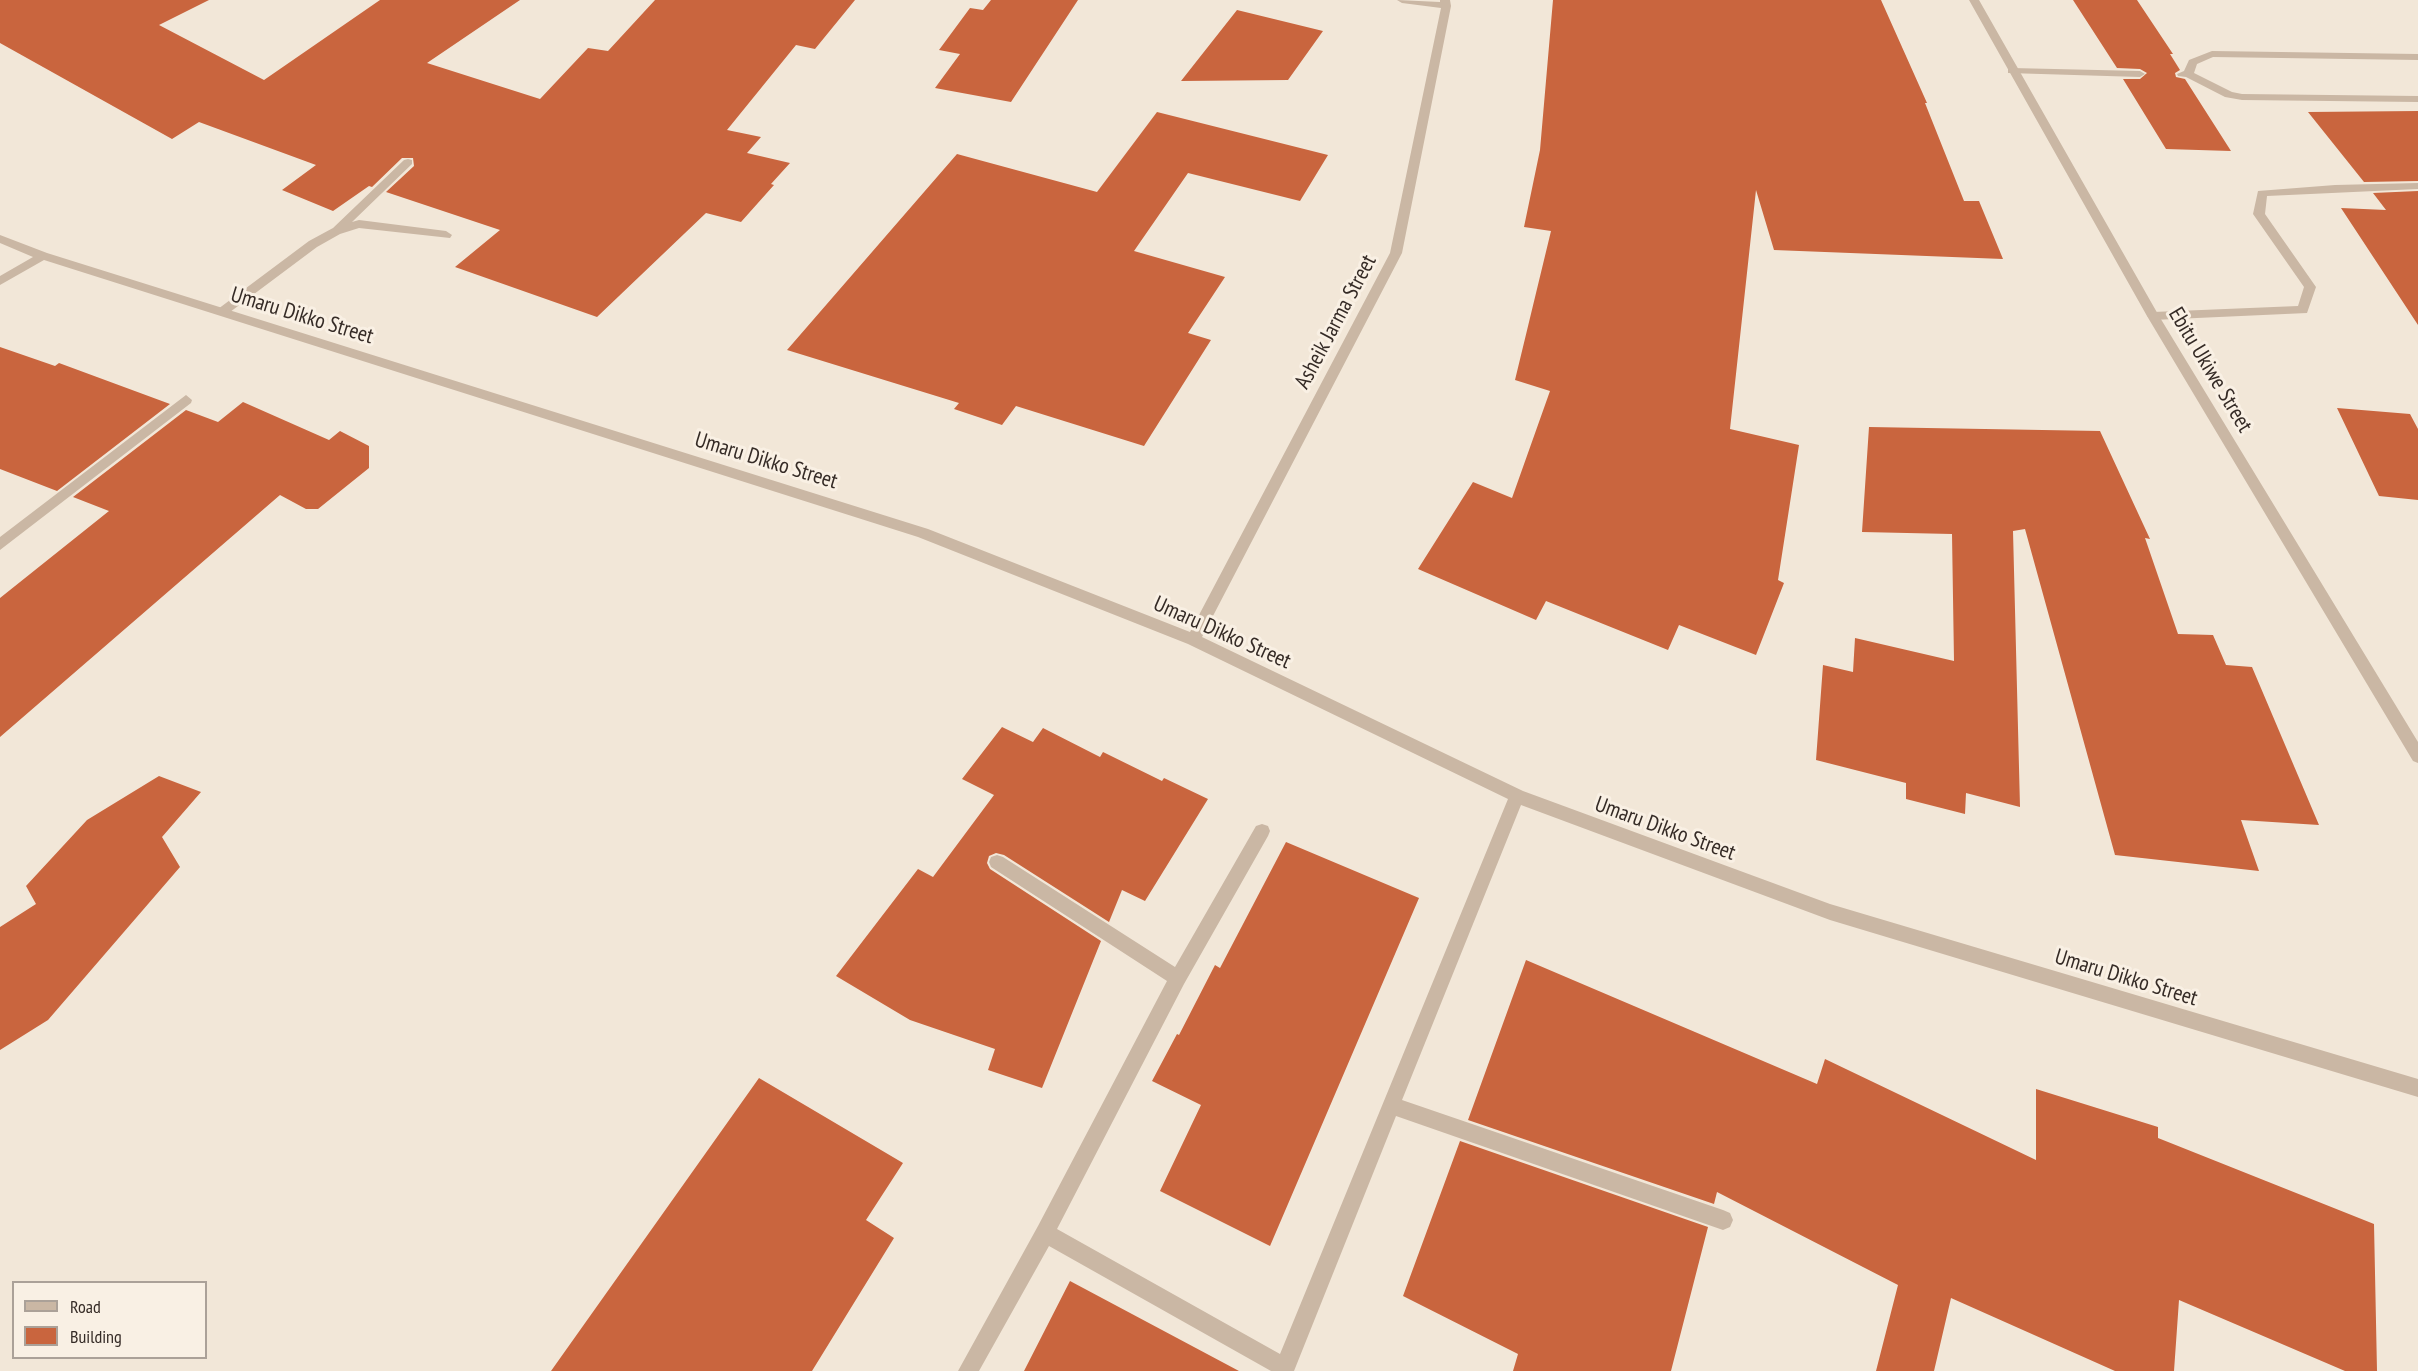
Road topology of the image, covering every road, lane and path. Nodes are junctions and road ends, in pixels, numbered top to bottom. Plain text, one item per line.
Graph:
1 (1402, 0) edge
2 (1974, 0) edge
3 (1445, 3) edge
4 (2418, 57) edge
5 (2012, 71) junction
6 (2140, 74) dead end
7 (2418, 99) edge
8 (408, 162) dead end
9 (2418, 186) edge
10 (336, 231) junction
11 (446, 236) dead end
12 (0, 240) edge
13 (43, 256) junction
14 (0, 281) edge
15 (222, 312) junction
16 (2153, 316) junction
17 (186, 400) dead end
18 (1, 543) edge
19 (1194, 640) junction
20 (2418, 756) edge
21 (1517, 796) junction
22 (1262, 831) dead end
23 (997, 862) dead end
24 (1178, 978) junction
25 (2418, 1088) edge
26 (1392, 1106) junction
27 (1723, 1220) dead end
28 (1045, 1233) junction
29 (1284, 1370) edge
30 (968, 1371) edge

1 - 3 street
2 - 5 street, Ebitu Ukiwe Street
3 - 19 street, Asheik Jarma Street
4 - 7 street
5 - 6 street
5 - 16 street, Ebitu Ukiwe Street
8 - 10 street
9 - 16 street
10 - 11 street
10 - 15 street
12 - 13 street, Umaru Dikko Street
13 - 14 street
13 - 15 street, Umaru Dikko Street
15 - 19 street, Umaru Dikko Street
16 - 20 street, Ebitu Ukiwe Street
17 - 18 street
19 - 21 street, Umaru Dikko Street
21 - 25 street, Umaru Dikko Street
21 - 26 street
22 - 24 street
23 - 24 street
24 - 28 street
26 - 27 street
26 - 29 street
28 - 29 street
28 - 30 street

